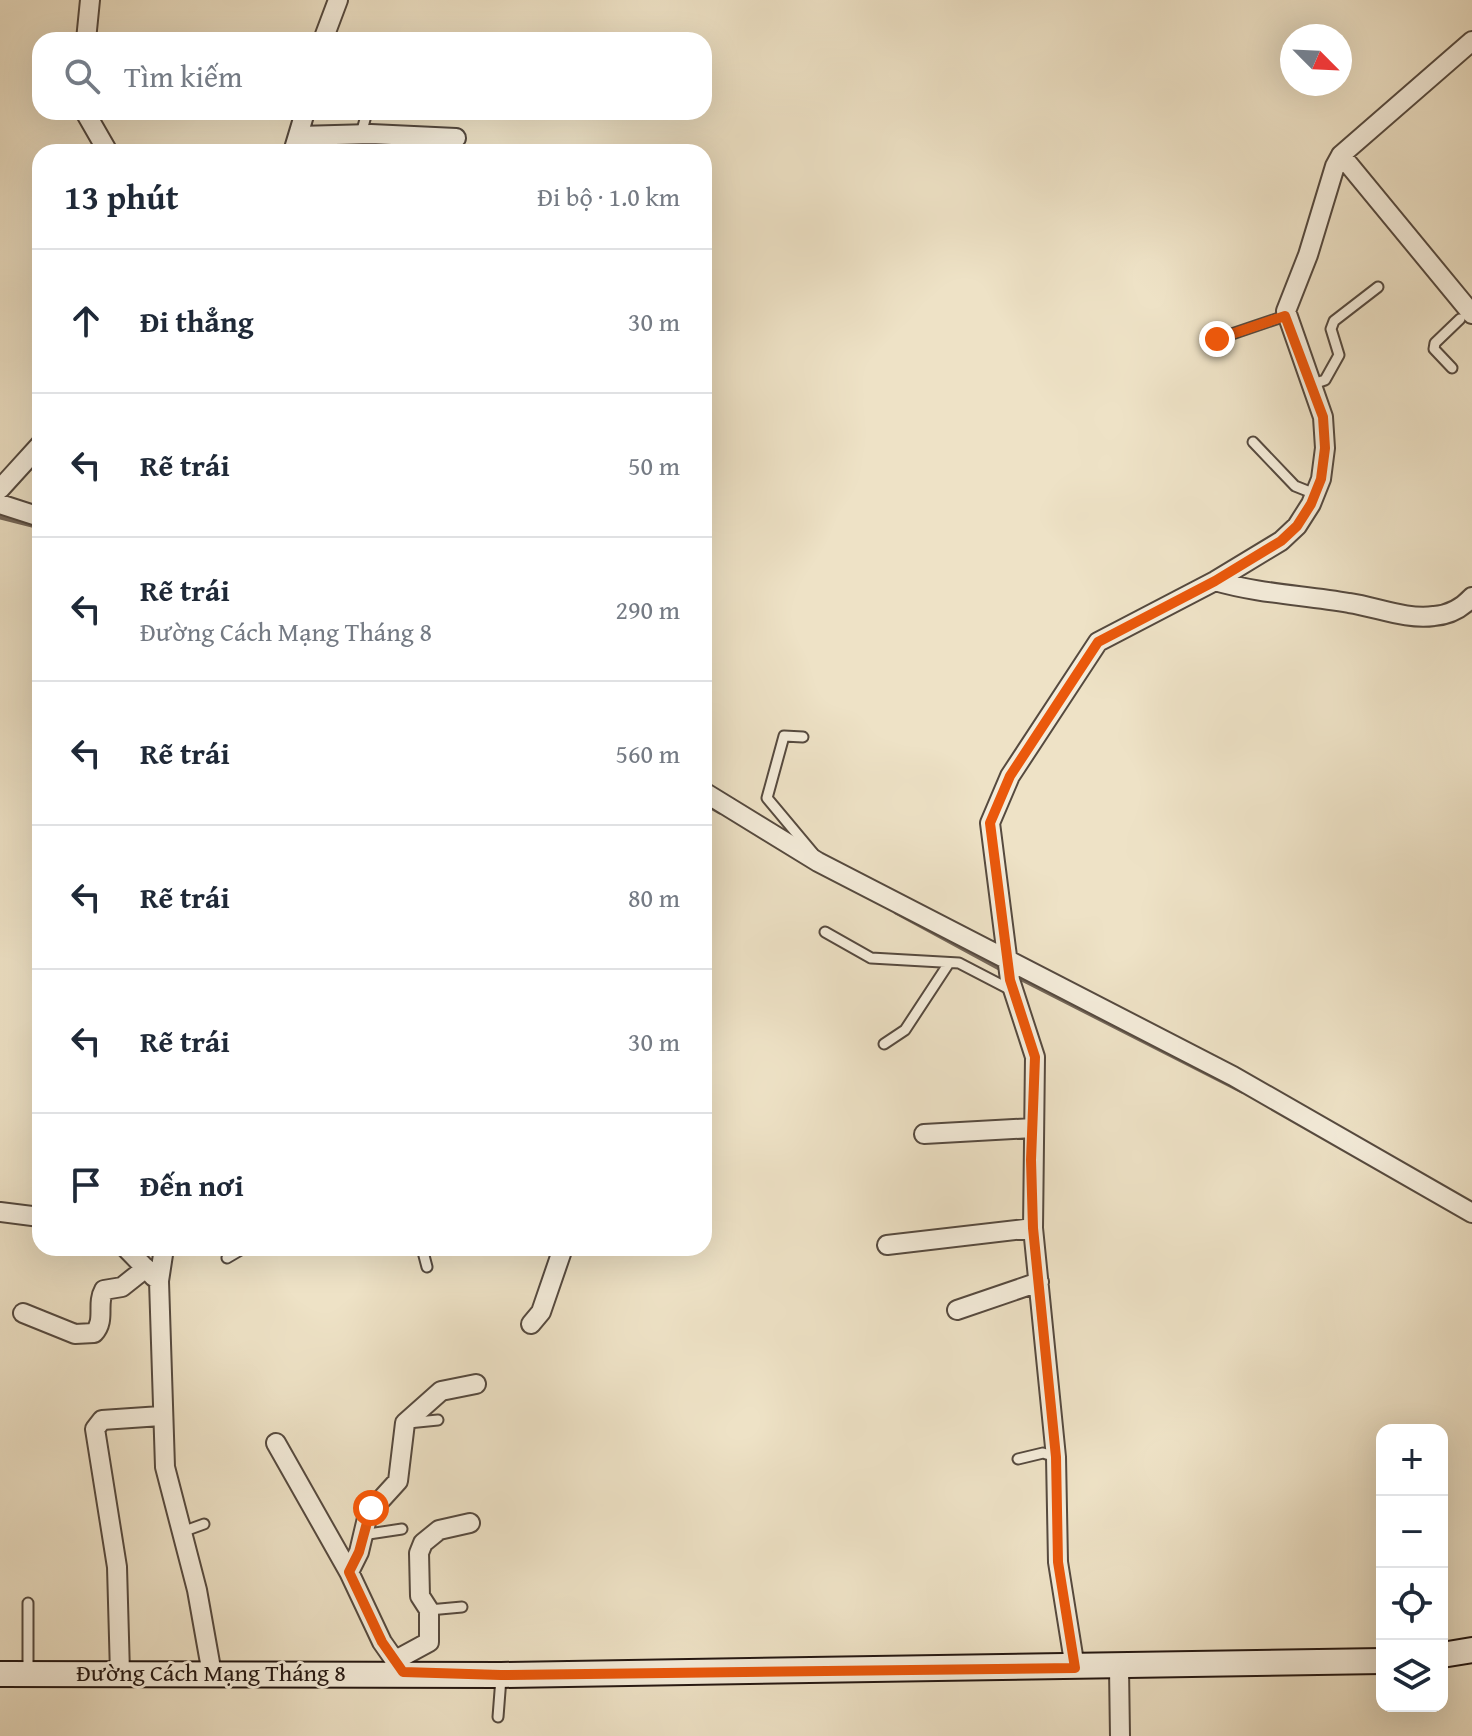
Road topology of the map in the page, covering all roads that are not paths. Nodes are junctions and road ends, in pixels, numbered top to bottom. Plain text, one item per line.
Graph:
1 (90, 0) edge
2 (338, 0) edge
3 (87, 32) edge
4 (326, 32) edge
5 (1472, 41) edge
6 (90, 120) edge
7 (303, 120) edge
8 (365, 120) edge
9 (361, 134) junction
10 (456, 138) dead end
11 (103, 144) edge
12 (296, 144) edge
13 (1341, 155) junction
14 (1378, 287) dead end
15 (1467, 315) edge
16 (1285, 316) junction
17 (1217, 339) dead end
18 (1452, 368) dead end
19 (1313, 384) junction
20 (1253, 442) dead end
21 (32, 454) edge
22 (0, 489) edge
23 (1315, 494) junction
24 (0, 504) edge
25 (32, 514) edge
26 (1215, 581) junction
27 (1468, 605) edge
28 (803, 737) dead end
29 (712, 797) edge
30 (818, 862) junction
31 (825, 932) dead end
32 (949, 963) junction
33 (1010, 975) junction
34 (884, 1044) dead end
35 (1033, 1128) junction
36 (924, 1134) dead end
37 (0, 1212) edge
38 (1472, 1213) edge
39 (32, 1216) edge
40 (1033, 1228) junction
41 (887, 1245) dead end
42 (134, 1256) edge
43 (160, 1256) edge
44 (230, 1256) edge
45 (424, 1256) edge
46 (560, 1256) edge
47 (227, 1258) dead end
48 (427, 1267) dead end
49 (152, 1275) junction
50 (1039, 1282) junction
51 (957, 1310) dead end
52 (23, 1313) dead end
53 (531, 1324) dead end
54 (476, 1384) dead end
55 (161, 1416) junction
56 (438, 1420) dead end
57 (405, 1423) junction
58 (276, 1443) dead end
59 (1056, 1457) junction
60 (1018, 1459) dead end
61 (470, 1523) dead end
62 (204, 1524) dead end
63 (402, 1529) dead end
64 (182, 1532) junction
65 (362, 1535) junction
66 (349, 1572) junction
67 (28, 1603) dead end
68 (462, 1607) dead end
69 (429, 1610) junction
70 (1472, 1650) edge
71 (1448, 1654) edge
72 (1376, 1661) edge
73 (399, 1667) junction
74 (1075, 1668) junction
75 (1119, 1668) junction
76 (28, 1673) junction
77 (120, 1673) junction
78 (0, 1674) edge
79 (212, 1674) junction
80 (501, 1675) junction
81 (498, 1717) dead end
82 (1120, 1736) edge

1 - 3 street
2 - 4 street
5 - 13 street
6 - 11 street
7 - 12 street
8 - 9 lane
9 - 10 street
9 - 12 street
13 - 15 street
13 - 16 street
14 - 19 lane
15 - 18 lane
16 - 17 lane
16 - 19 street
19 - 23 street
20 - 23 lane
21 - 22 street
23 - 26 street
24 - 25 street
26 - 27 street
26 - 33 street
28 - 30 lane
29 - 30 street
30 - 33 street
31 - 32 lane
32 - 33 lane
32 - 34 lane
33 - 35 street
33 - 38 street
35 - 36 street
35 - 40 street
37 - 39 street
40 - 41 street
40 - 50 street
42 - 49 street
43 - 49 street
44 - 47 lane
45 - 48 lane
46 - 53 street
49 - 52 street
49 - 55 street
50 - 51 street
50 - 59 street
54 - 57 street
55 - 64 street
55 - 77 street
56 - 57 lane
57 - 65 street
58 - 66 street
59 - 60 lane
59 - 74 street
61 - 69 street
62 - 64 lane
63 - 65 lane
64 - 79 street
65 - 66 street
66 - 73 street
67 - 76 lane
68 - 69 lane
69 - 73 street
70 - 71 street
72 - 75 street, Đường Cách Mạng Tháng 8
73 - 79 street, Đường Cách Mạng Tháng 8
73 - 80 street, Đường Cách Mạng Tháng 8
74 - 75 street, Đường Cách Mạng Tháng 8
74 - 80 street, Đường Cách Mạng Tháng 8
75 - 82 street
76 - 77 street, Đường Cách Mạng Tháng 8
76 - 78 street, Đường Cách Mạng Tháng 8
77 - 79 street, Đường Cách Mạng Tháng 8
80 - 81 lane

